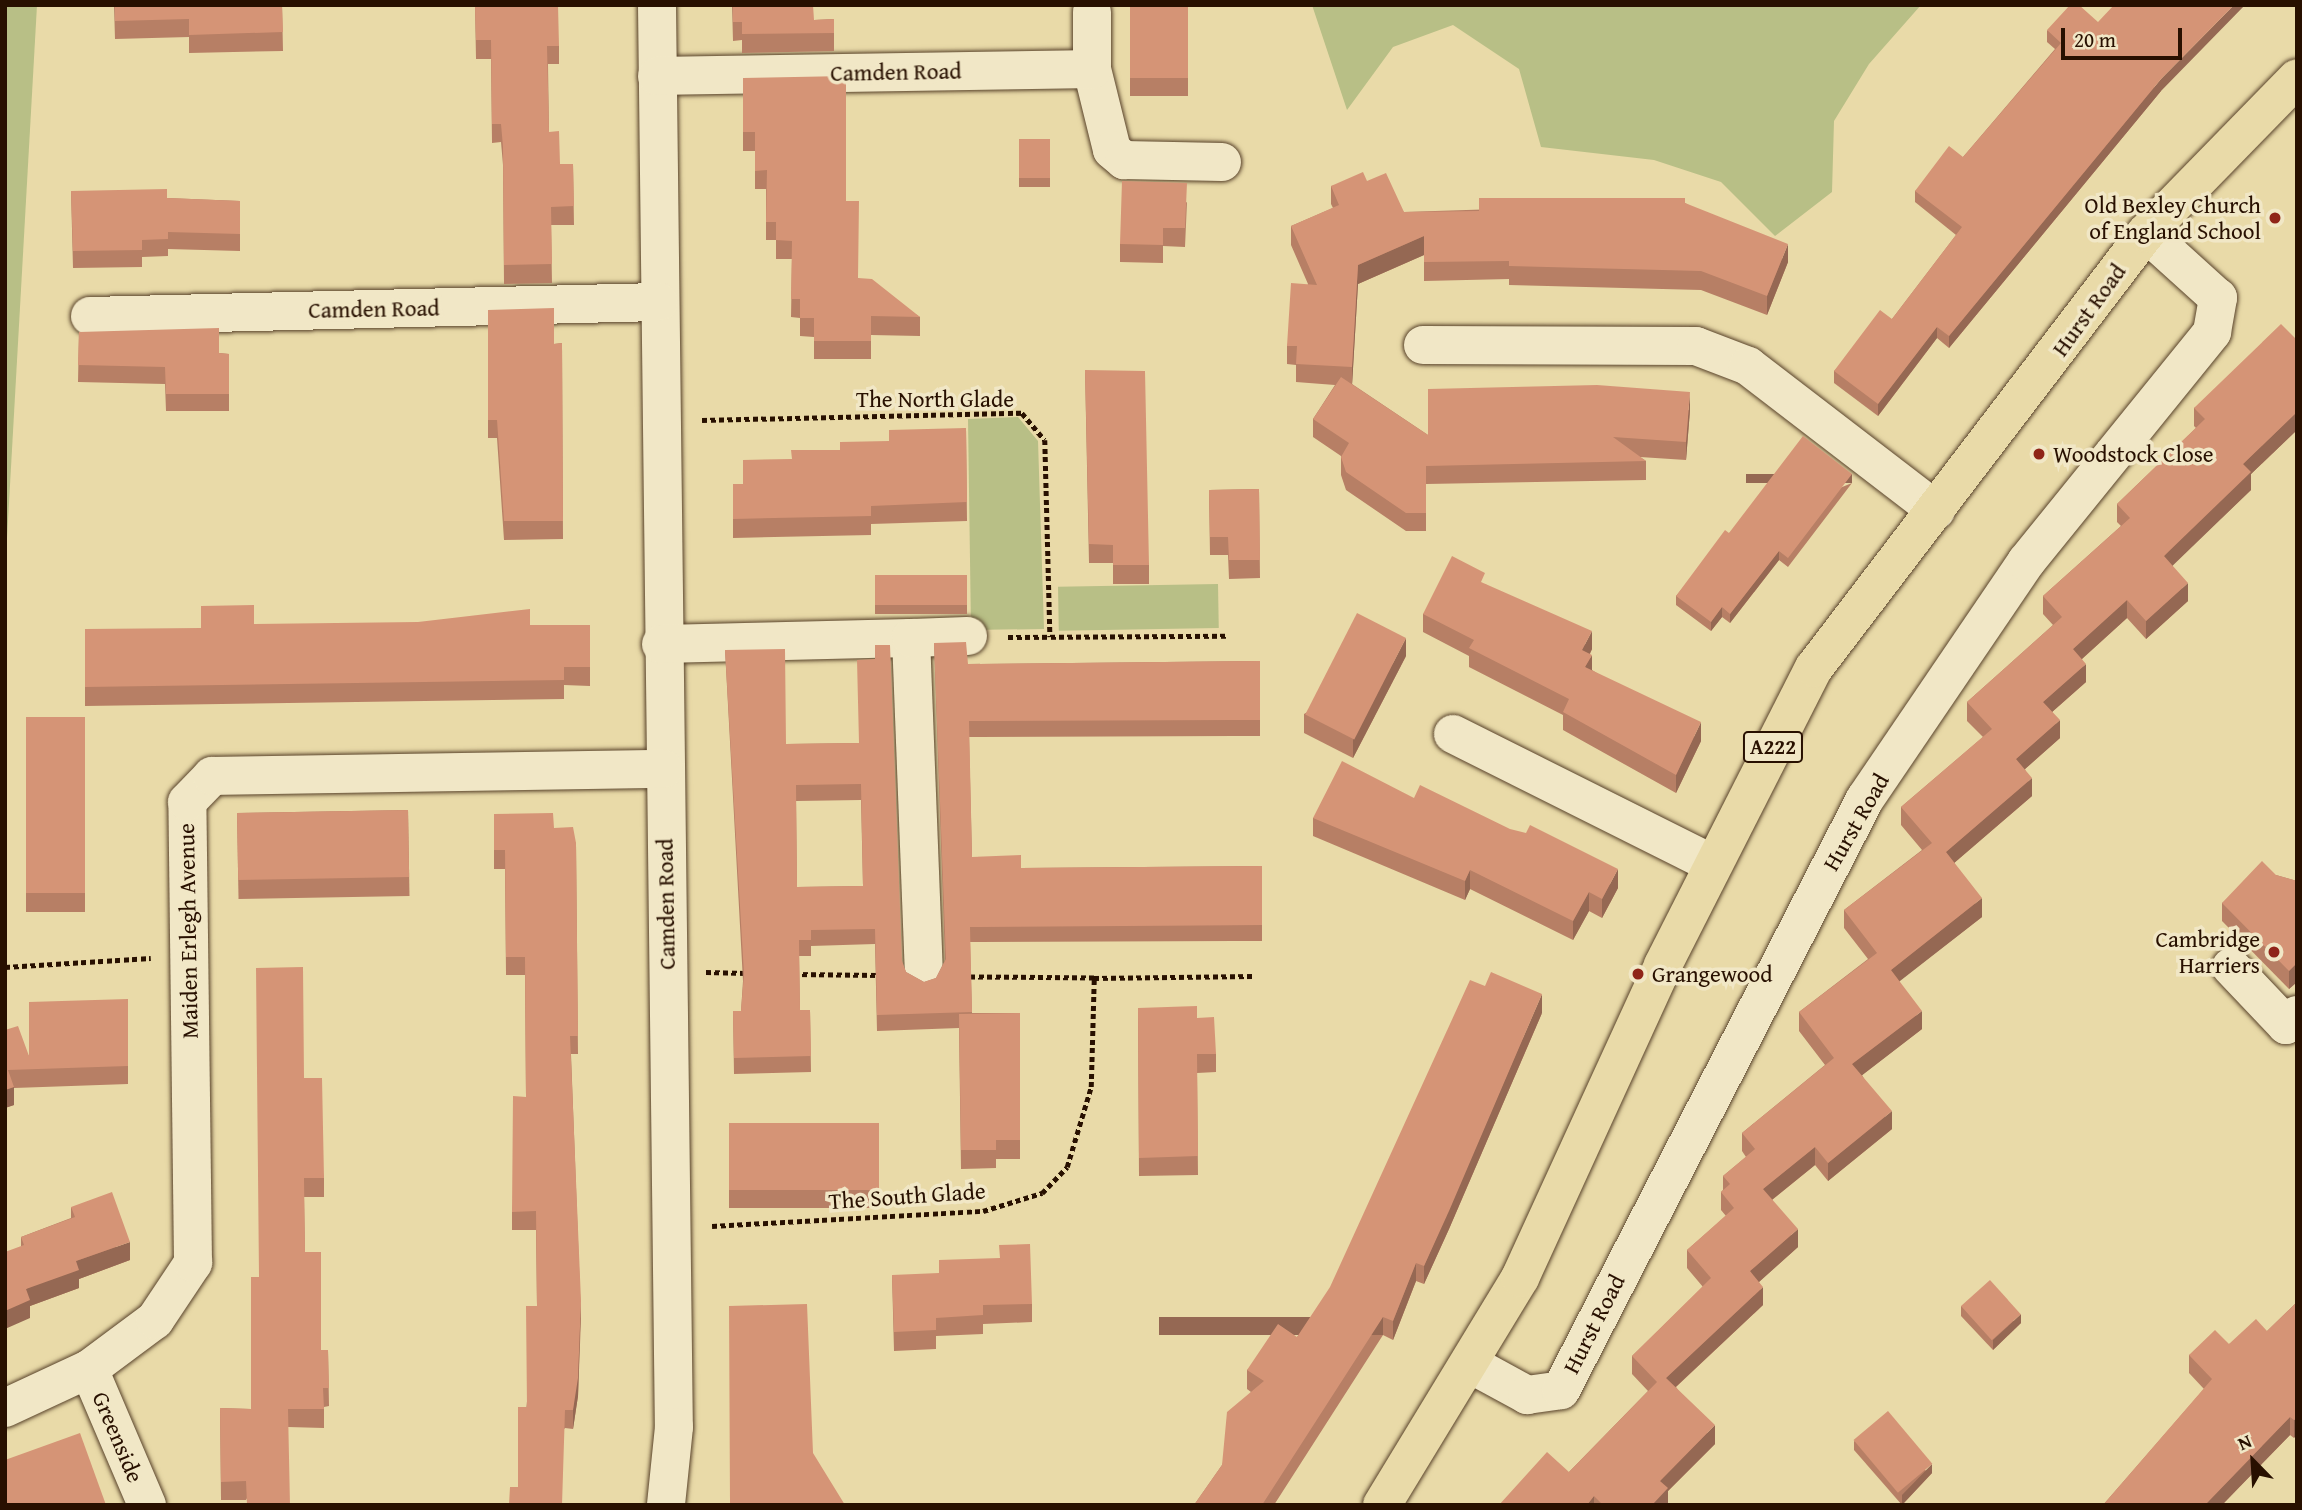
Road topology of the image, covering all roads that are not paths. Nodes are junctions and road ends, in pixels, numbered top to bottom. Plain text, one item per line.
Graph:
1 (657, 5) edge
2 (1092, 12) dead end
3 (1092, 69) junction
4 (657, 76) junction
5 (2297, 78) edge
6 (1222, 162) dead end
7 (2146, 233) junction
8 (659, 302) junction
9 (90, 316) dead end
10 (1423, 345) dead end
11 (1936, 510) junction
12 (968, 636) road end
13 (911, 638) junction
14 (662, 644) junction
15 (1453, 734) dead end
16 (664, 769) junction
17 (1713, 864) junction
18 (2231, 967) dead end
19 (924, 976) road end
20 (2297, 1014) edge
21 (1472, 1365) junction
22 (89, 1370) junction
23 (5, 1408) edge
24 (148, 1505) edge
25 (666, 1505) edge
26 (1382, 1505) edge

1 - 4 street, Camden Road
2 - 3 street
3 - 4 street, Camden Road
3 - 6 street
4 - 8 street, Camden Road
5 - 7 main road, Hurst Road / A222
7 - 11 main road, Hurst Road / A222
7 - 21 street, Hurst Road
8 - 9 street, Camden Road
8 - 14 street, Camden Road
10 - 11 street
11 - 17 main road, Hurst Road / A222
12 - 13 street
13 - 14 street
13 - 19 street
14 - 16 street, Camden Road
15 - 17 street
16 - 22 street, Maiden Erlegh Avenue
16 - 25 street, Camden Road
17 - 21 main road, Hurst Road / A222
18 - 20 street
21 - 26 main road, Hurst Road / A222
22 - 23 street, Maiden Erlegh Avenue
22 - 24 street, Greenside

